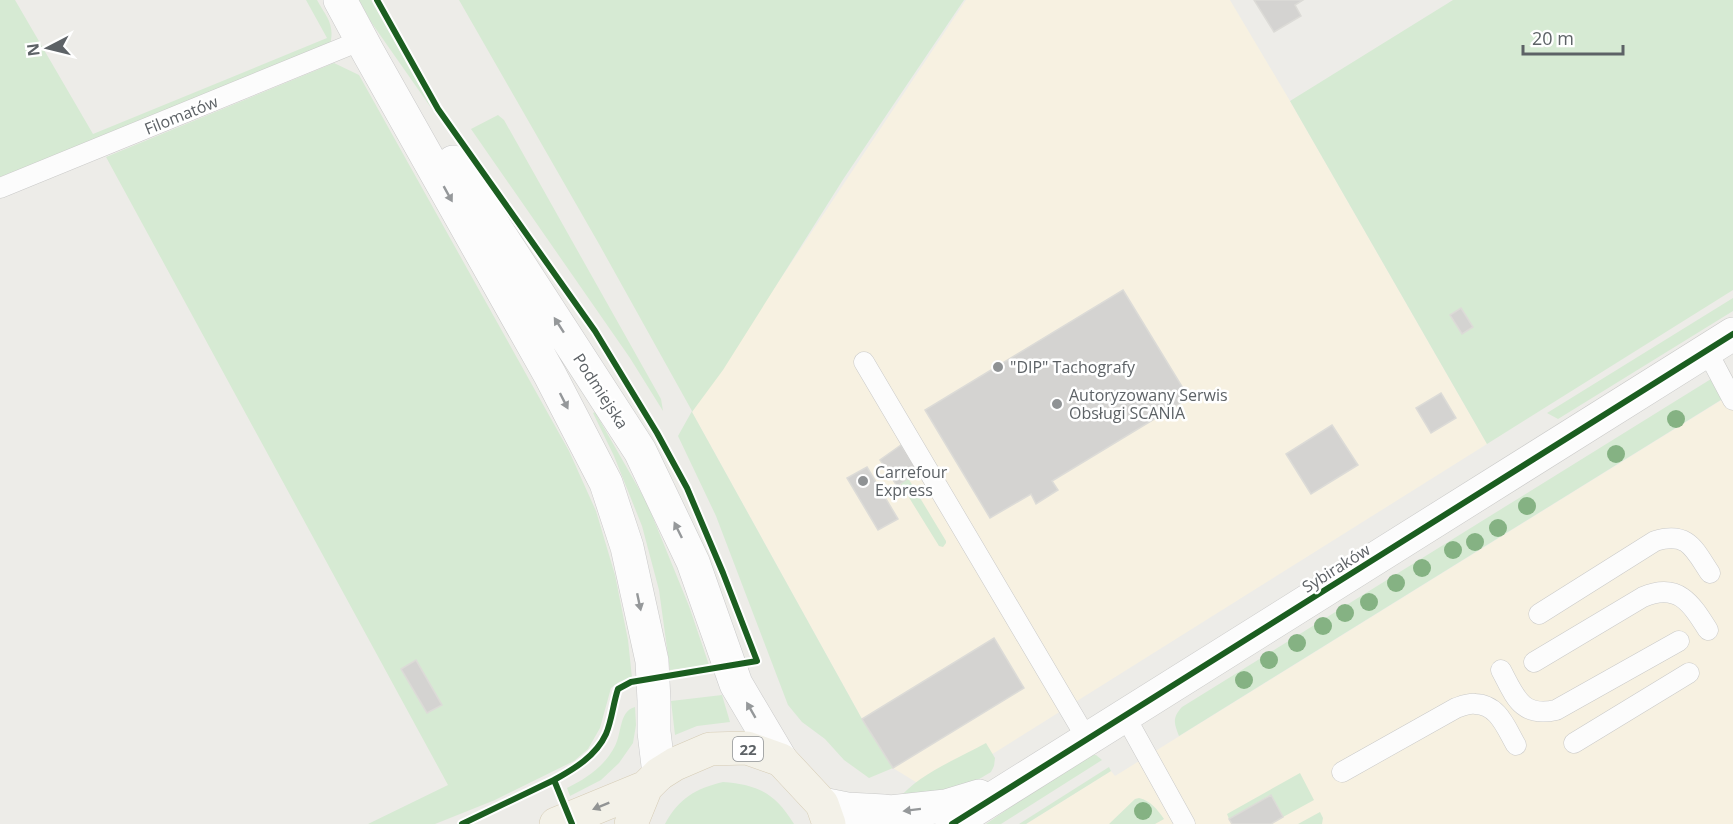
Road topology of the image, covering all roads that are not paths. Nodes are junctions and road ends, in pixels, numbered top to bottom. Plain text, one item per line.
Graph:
1 (340, 0) edge
2 (365, 46) junction
3 (0, 189) edge
4 (1720, 342) edge
5 (864, 362) dead end
6 (1733, 400) edge
7 (1710, 573) dead end
8 (1539, 614) dead end
9 (1708, 630) dead end
10 (1679, 641) dead end
11 (1534, 662) dead end
12 (1501, 670) dead end
13 (1689, 673) dead end
14 (1125, 716) junction
15 (1087, 739) junction
16 (1574, 743) dead end
17 (1516, 745) dead end
18 (781, 760) junction
19 (1342, 772) dead end
20 (652, 781) junction
21 (1010, 788) junction
22 (826, 814) edge
23 (556, 824) edge
24 (631, 824) edge
25 (952, 824) edge
26 (1185, 824) edge

1 - 2 main road, Podmiejska
2 - 3 lane, Filomatów
18 -> 2 main road, Podmiejska
2 -> 20 main road, Podmiejska
4 - 6 lane
4 - 14 main road, Sybiraków
5 - 15 lane
7 - 8 lane
9 - 11 lane
10 - 12 lane
13 - 16 lane
14 - 15 main road, Sybiraków
14 - 26 lane
15 - 21 main road, Sybiraków
17 - 19 lane
18 - 20 main road, 22
18 - 22 main road, 22
20 -> 23 main road, 22
20 - 24 main road
21 -> 22 main road, Sybiraków
21 - 25 main road, Sybiraków

